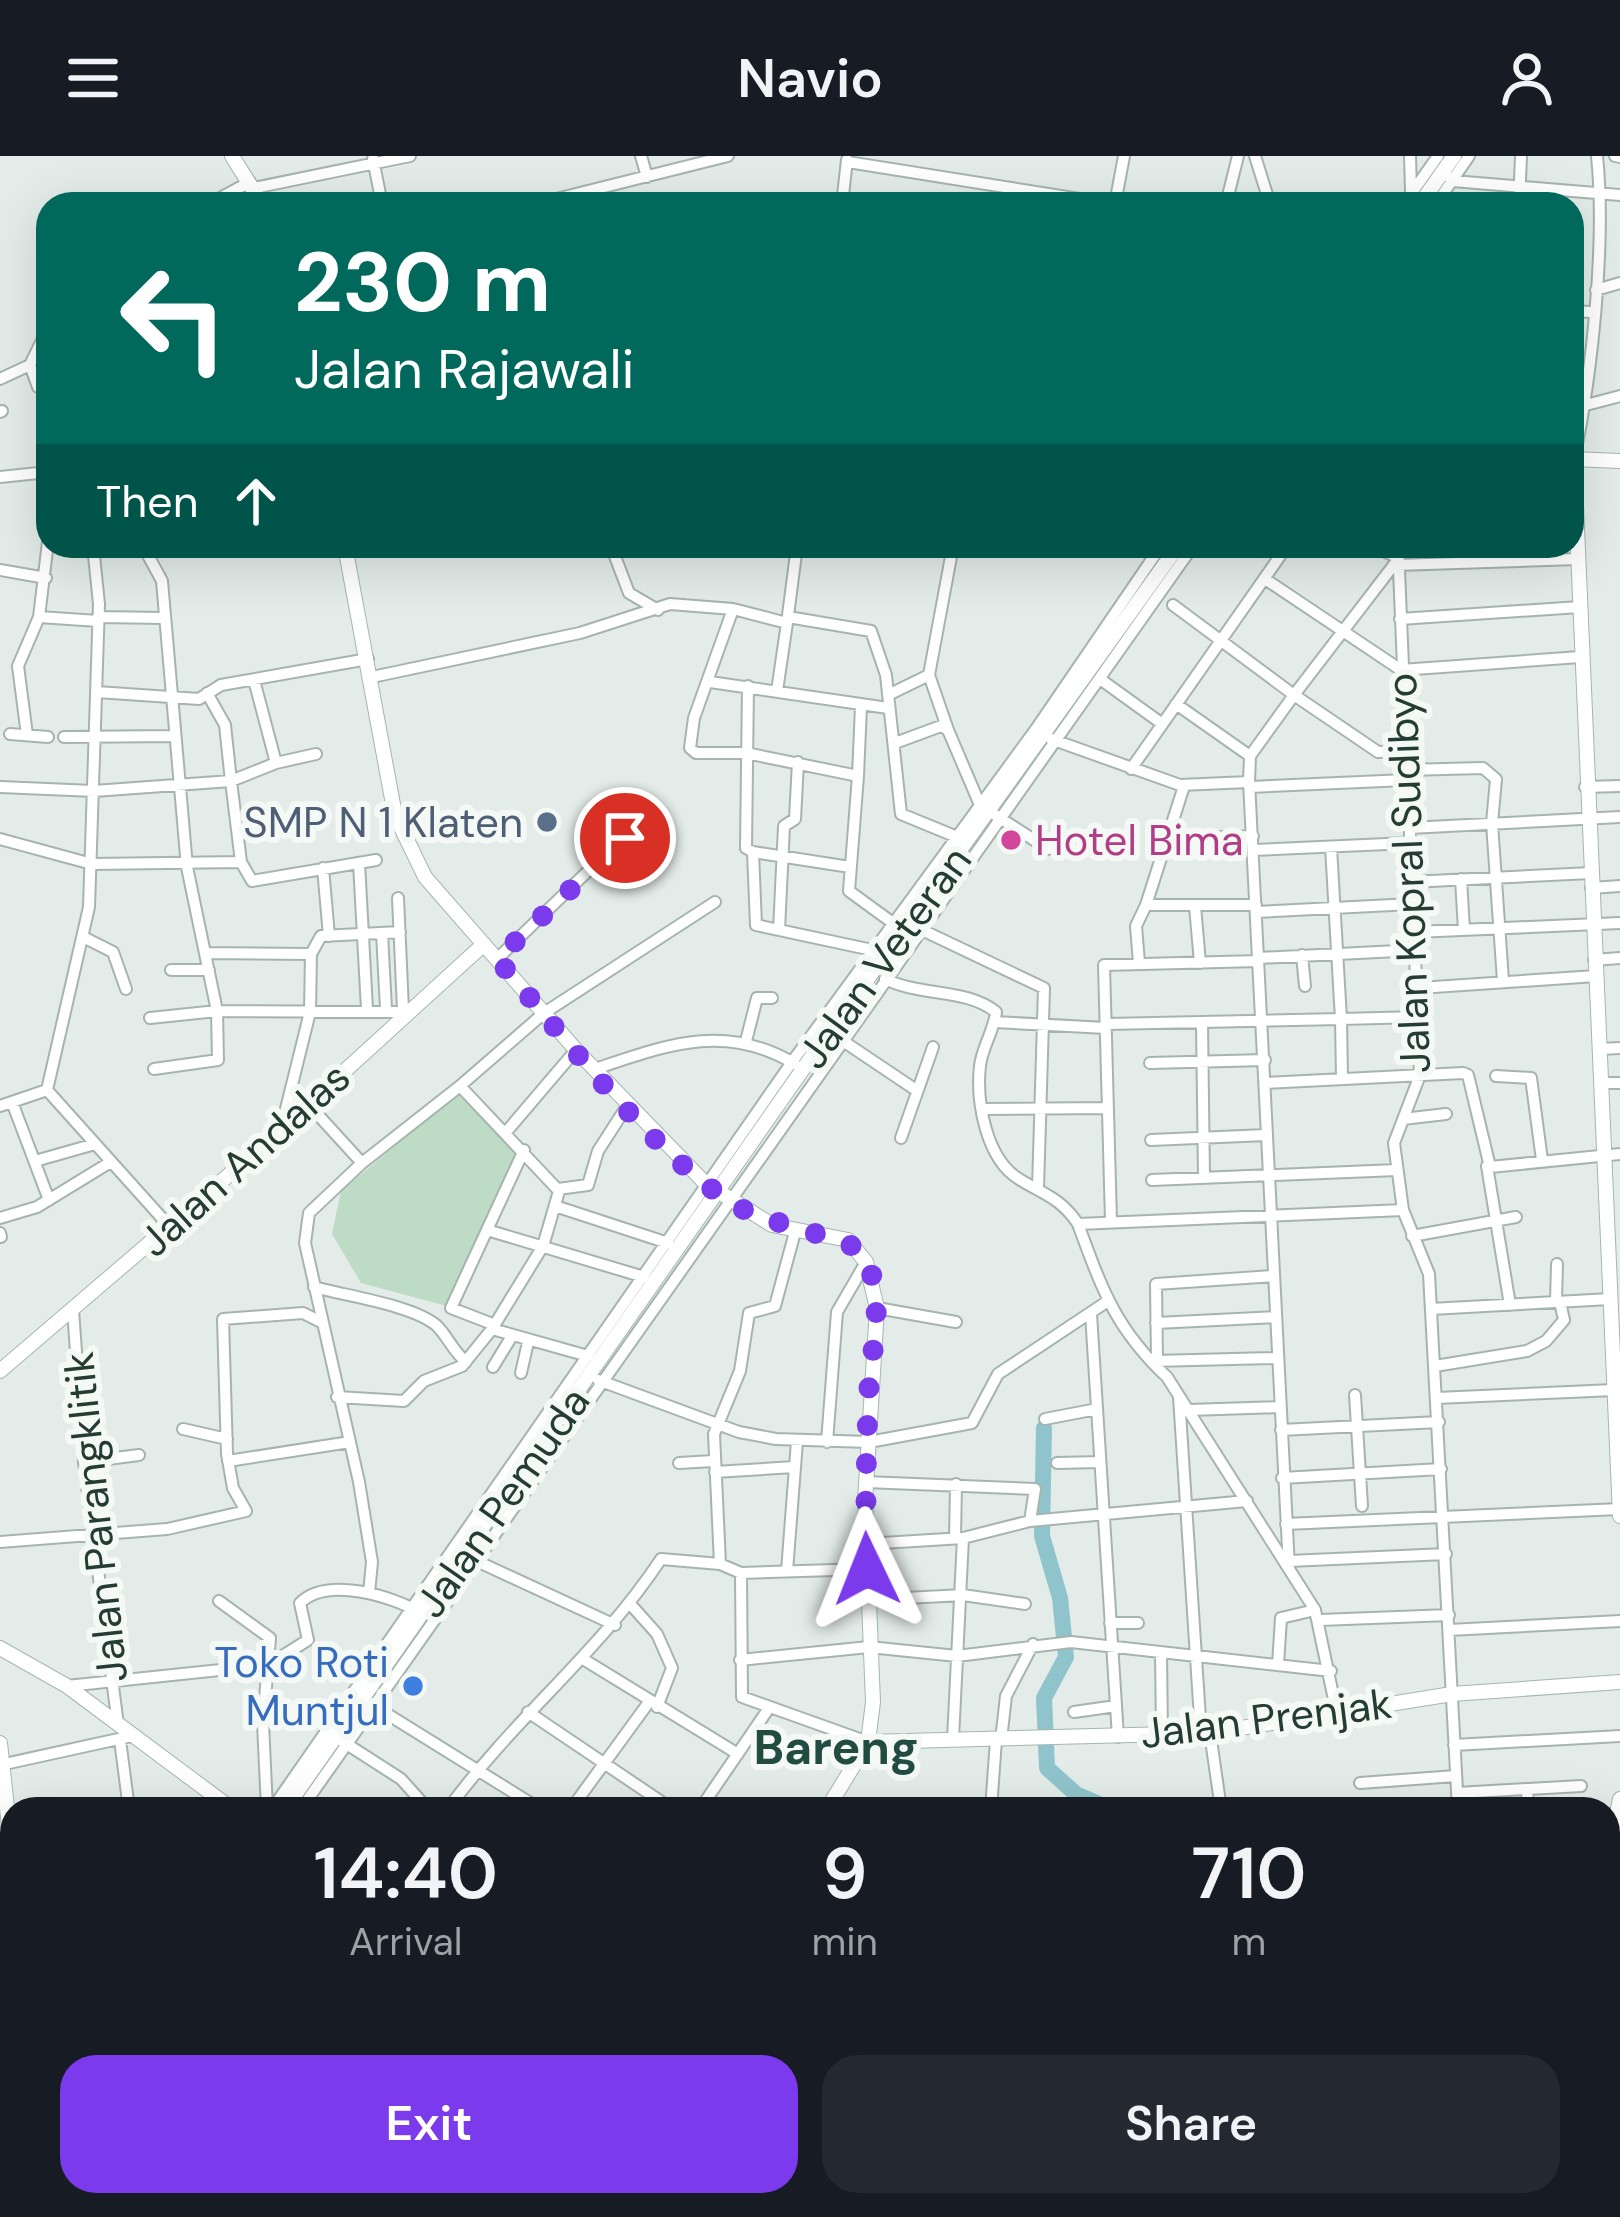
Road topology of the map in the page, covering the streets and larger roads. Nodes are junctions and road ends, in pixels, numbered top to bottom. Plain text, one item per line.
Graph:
1 (410, 156) edge
2 (641, 156) edge
3 (728, 156) edge
4 (1124, 156) edge
5 (1238, 156) edge
6 (1255, 156) edge
7 (1410, 156) edge
8 (1438, 156) edge
9 (1454, 156) edge
10 (1469, 156) edge
11 (1521, 156) edge
12 (1597, 156) edge
13 (238, 157) edge
14 (373, 159) edge
15 (847, 159) edge
16 (647, 177) junction
17 (1448, 177) junction
18 (252, 185) junction
19 (1520, 188) junction
20 (236, 192) edge
21 (256, 192) edge
22 (380, 192) edge
23 (585, 192) edge
24 (843, 192) edge
25 (1042, 192) edge
26 (1116, 192) edge
27 (1229, 192) edge
28 (1266, 192) edge
29 (1417, 192) edge
30 (1423, 192) edge
31 (1430, 192) edge
32 (1520, 192) edge
33 (1574, 192) edge
34 (1584, 193) edge
35 (1601, 194) junction
36 (1620, 195) edge
37 (1620, 283) edge
38 (1596, 290) junction
39 (1584, 312) edge
40 (1592, 312) junction
41 (36, 352) edge
42 (1584, 363) edge
43 (1588, 363) junction
44 (30, 365) junction
45 (0, 379) edge
46 (36, 382) edge
47 (1620, 396) edge
48 (1586, 405) junction
49 (1584, 413) edge
50 (1584, 459) edge
51 (1620, 461) edge
52 (36, 473) edge
53 (0, 477) edge
54 (47, 558) edge
55 (93, 558) edge
56 (150, 558) edge
57 (347, 558) edge
58 (616, 558) edge
59 (795, 558) edge
60 (951, 558) edge
61 (1160, 558) edge
62 (1173, 558) edge
63 (1184, 558) edge
64 (1279, 558) edge
65 (1396, 558) edge
66 (1397, 558) edge
67 (1488, 558) edge
68 (1578, 559) joint
69 (0, 570) edge
70 (46, 578) junction
71 (1264, 579) junction
72 (1157, 595) junction
73 (1580, 607) junction
74 (733, 609) junction
75 (658, 610) junction
76 (39, 617) junction
77 (165, 618) junction
78 (98, 619) junction
79 (1400, 619) junction
80 (787, 620) junction
81 (1338, 632) junction
82 (1224, 642) junction
83 (1580, 658) junction
84 (368, 659) junction
85 (1401, 670) junction
86 (929, 675) junction
87 (372, 676) junction
88 (1100, 679) junction
89 (254, 680) junction
90 (710, 682) junction
91 (748, 686) junction
92 (777, 691) junction
93 (98, 692) junction
94 (207, 693) junction
95 (1294, 695) junction
96 (168, 699) junction
97 (888, 701) junction
98 (1176, 704) junction
99 (860, 706) junction
100 (1161, 722) junction
101 (948, 730) junction
102 (10, 734) dead end
103 (27, 735) junction
104 (1045, 735) junction
105 (172, 736) junction
106 (48, 737) dead end
107 (64, 737) dead end
108 (95, 738) junction
109 (896, 743) junction
110 (1405, 751) junction
111 (746, 753) junction
112 (316, 754) dead end
113 (1250, 756) junction
114 (798, 762) junction
115 (276, 763) junction
116 (1131, 769) junction
117 (1406, 775) junction
118 (858, 776) junction
119 (231, 781) junction
120 (1250, 784) junction
121 (178, 786) junction
122 (1184, 786) junction
123 (1620, 786) edge
124 (0, 787) edge
125 (1585, 787) junction
126 (94, 791) junction
127 (990, 812) junction
128 (1620, 817) edge
129 (1586, 818) junction
130 (1492, 823) junction
131 (1409, 828) junction
132 (641, 831) dead end
133 (1253, 836) junction
134 (957, 837) junction
135 (0, 839) edge
136 (1168, 839) junction
137 (1409, 843) junction
138 (1331, 847) junction
139 (1048, 849) dead end
140 (1254, 850) junction
141 (753, 852) junction
142 (782, 856) junction
143 (376, 860) dead end
144 (241, 862) junction
145 (359, 863) junction
146 (92, 864) junction
147 (850, 866) junction
148 (187, 867) junction
149 (322, 868) junction
150 (1496, 878) junction
151 (1461, 879) junction
152 (1591, 880) junction
153 (1411, 882) junction
154 (1620, 886) edge
155 (398, 898) dead end
156 (715, 902) dead end
157 (1412, 904) junction
158 (1146, 905) junction
159 (1195, 906) junction
160 (1256, 908) junction
161 (1335, 908) junction
162 (1620, 923) edge
163 (1593, 925) junction
164 (907, 928) junction
165 (1499, 928) junction
166 (779, 930) junction
167 (1464, 930) junction
168 (400, 932) junction
169 (1415, 932) junction
170 (362, 933) junction
171 (382, 933) junction
172 (329, 936) junction
173 (484, 944) junction
174 (83, 946) junction
175 (1417, 950) junction
176 (207, 953) junction
177 (881, 953) junction
178 (1338, 953) junction
179 (311, 954) junction
180 (1302, 955) junction
181 (1620, 958) edge
182 (497, 959) junction
183 (1259, 959) junction
184 (1139, 963) junction
185 (1200, 963) junction
186 (1595, 968) junction
187 (171, 970) dead end
188 (209, 970) junction
189 (885, 979) junction
190 (1503, 982) junction
191 (1305, 986) dead end
192 (126, 988) dead end
193 (1418, 988) junction
194 (772, 998) dead end
195 (847, 1005) junction
196 (367, 1010) junction
197 (386, 1010) junction
198 (217, 1011) junction
199 (406, 1011) junction
200 (310, 1012) junction
201 (544, 1013) junction
202 (1419, 1017) junction
203 (150, 1018) dead end
204 (1341, 1019) junction
205 (995, 1022) junction
206 (1202, 1023) junction
207 (1264, 1023) junction
208 (1045, 1026) junction
209 (1106, 1026) junction
210 (840, 1039) junction
211 (746, 1041) junction
212 (933, 1047) dead end
213 (1620, 1048) edge
214 (1600, 1049) junction
215 (576, 1050) junction
216 (1265, 1060) junction
217 (1203, 1062) junction
218 (1150, 1063) dead end
219 (798, 1065) junction
220 (154, 1069) dead end
221 (595, 1069) junction
222 (1420, 1075) junction
223 (1496, 1076) dead end
224 (1342, 1079) junction
225 (1265, 1083) junction
226 (1601, 1083) junction
227 (1620, 1083) edge
228 (460, 1086) junction
229 (47, 1090) junction
230 (916, 1090) junction
231 (6, 1104) edge
232 (309, 1105) junction
233 (627, 1106) junction
234 (1108, 1108) junction
235 (982, 1109) junction
236 (1039, 1109) junction
237 (1446, 1114) dead end
238 (1403, 1119) junction
239 (1620, 1119) edge
240 (1603, 1120) junction
241 (281, 1129) junction
242 (507, 1131) junction
243 (1266, 1135) junction
244 (902, 1138) dead end
245 (1203, 1138) junction
246 (1151, 1140) dead end
247 (94, 1144) junction
248 (524, 1150) junction
249 (1620, 1154) edge
250 (1603, 1155) junction
251 (1542, 1160) junction
252 (35, 1161) junction
253 (109, 1163) junction
254 (362, 1163) junction
255 (1487, 1166) junction
256 (1397, 1170) junction
257 (1266, 1176) junction
258 (1204, 1177) junction
259 (1152, 1180) dead end
260 (1038, 1188) junction
261 (558, 1189) junction
262 (1612, 1190) edge
263 (718, 1193) junction
264 (49, 1200) junction
265 (555, 1206) junction
266 (1403, 1210) junction
267 (1270, 1215) junction
268 (1516, 1217) dead end
269 (0, 1218) edge
270 (1496, 1220) junction
271 (1111, 1221) junction
272 (1078, 1224) junction
273 (169, 1226) junction
274 (487, 1230) junction
275 (795, 1232) junction
276 (1412, 1236) junction
277 (1613, 1238) edge
278 (668, 1243) junction
279 (544, 1246) junction
280 (866, 1262) junction
281 (1557, 1264) dead end
282 (1614, 1274) edge
283 (644, 1276) junction
284 (1274, 1276) junction
285 (314, 1288) junction
286 (1558, 1302) junction
287 (316, 1303) junction
288 (1106, 1303) junction
289 (1510, 1305) junction
290 (878, 1308) junction
291 (1613, 1308) edge
292 (1431, 1309) junction
293 (73, 1310) junction
294 (303, 1313) junction
295 (1091, 1314) junction
296 (1276, 1317) junction
297 (321, 1322) junction
298 (956, 1322) dead end
299 (1156, 1323) junction
300 (494, 1327) junction
301 (512, 1336) junction
302 (528, 1342) junction
303 (1616, 1343) edge
304 (588, 1356) junction
305 (1276, 1358) junction
306 (1154, 1361) junction
307 (466, 1362) junction
308 (1435, 1366) junction
309 (493, 1367) dead end
310 (0, 1371) edge
311 (520, 1373) dead end
312 (595, 1378) junction
313 (1616, 1381) edge
314 (1355, 1395) dead end
315 (1179, 1396) junction
316 (337, 1397) junction
317 (1437, 1398) junction
318 (1280, 1407) junction
319 (1097, 1408) junction
320 (1189, 1410) junction
321 (1618, 1410) edge
322 (1045, 1420) dead end
323 (1439, 1422) junction
324 (717, 1424) junction
325 (1357, 1427) junction
326 (183, 1429) dead end
327 (1281, 1430) junction
328 (227, 1439) junction
329 (797, 1441) junction
330 (350, 1442) junction
331 (826, 1442) junction
332 (868, 1442) junction
333 (139, 1455) dead end
334 (84, 1462) junction
335 (228, 1462) junction
336 (1099, 1462) junction
337 (679, 1463) dead end
338 (1057, 1463) dead end
339 (714, 1467) junction
340 (794, 1467) junction
341 (1441, 1469) junction
342 (1360, 1473) junction
343 (1282, 1478) junction
344 (866, 1481) junction
345 (956, 1484) junction
346 (1247, 1501) junction
347 (1362, 1506) dead end
348 (1187, 1508) junction
349 (1620, 1512) edge
350 (1101, 1514) junction
351 (1444, 1517) junction
352 (1036, 1520) junction
353 (1286, 1524) junction
354 (93, 1538) junction
355 (959, 1538) junction
356 (0, 1542) edge
357 (866, 1544) junction
358 (1446, 1554) junction
359 (469, 1558) junction
360 (720, 1564) junction
361 (1289, 1565) junction
362 (867, 1569) junction
363 (787, 1571) junction
364 (741, 1573) junction
365 (369, 1593) junction
366 (963, 1595) junction
367 (867, 1600) junction
368 (219, 1601) dead end
369 (1025, 1604) dead end
370 (632, 1606) junction
371 (419, 1611) junction
372 (1317, 1615) junction
373 (1449, 1615) junction
374 (1620, 1622) edge
375 (1109, 1623) junction
376 (1138, 1623) dead end
377 (615, 1625) junction
378 (1449, 1630) junction
379 (1034, 1644) junction
380 (869, 1647) junction
381 (1111, 1647) junction
382 (0, 1648) edge
383 (1161, 1652) junction
384 (957, 1656) junction
385 (1196, 1657) junction
386 (583, 1659) junction
387 (740, 1660) junction
388 (262, 1665) junction
389 (1278, 1665) junction
390 (1331, 1671) junction
391 (112, 1682) junction
392 (1620, 1682) edge
393 (67, 1686) junction
394 (1452, 1694) junction
395 (369, 1703) junction
396 (653, 1705) junction
397 (1116, 1706) junction
398 (1336, 1709) junction
399 (528, 1712) junction
400 (1074, 1712) dead end
401 (763, 1717) junction
402 (1205, 1733) junction
403 (123, 1734) junction
404 (1162, 1735) junction
405 (869, 1736) junction
406 (1620, 1736) edge
407 (1118, 1737) junction
408 (953, 1739) junction
409 (998, 1740) junction
410 (342, 1741) junction
411 (0, 1743) edge
412 (1454, 1745) junction
413 (738, 1754) junction
414 (603, 1762) junction
415 (1, 1764) edge
416 (316, 1766) junction
417 (479, 1766) junction
418 (1456, 1777) junction
419 (1360, 1783) dead end
420 (1581, 1786) dead end
421 (1527, 1789) junction
422 (1457, 1793) junction
423 (5, 1797) edge
424 (128, 1797) edge
425 (215, 1797) edge
426 (269, 1797) edge
427 (283, 1797) edge
428 (294, 1797) edge
429 (305, 1797) edge
430 (417, 1797) edge
431 (457, 1797) edge
432 (523, 1797) edge
433 (579, 1797) edge
434 (654, 1797) edge
435 (708, 1797) edge
436 (834, 1797) edge
437 (992, 1797) edge
438 (1218, 1797) edge
439 (1457, 1797) edge
440 (1527, 1797) edge

1 - 14 street
2 - 16 street
3 - 16 street
4 - 26 street
5 - 27 street
6 - 28 street
7 - 29 street
8 - 30 street
9 - 17 street
10 - 17 street
11 - 19 street
12 - 35 street
13 - 18 street
14 - 18 street
14 - 22 street
15 - 24 street
15 - 25 street
16 - 23 street
17 - 19 street
17 - 31 street
18 - 20 street
18 - 21 street
19 - 32 street
19 - 33 street
34 - 35 street
35 - 36 street
35 - 38 street
37 - 38 street
38 - 40 street
39 - 40 street
40 - 43 street
41 - 44 street
42 - 43 street
43 - 48 street
44 - 45 street
44 - 46 street
47 - 48 street
48 - 49 street
50 - 51 street
52 - 53 street
54 - 70 street
55 - 78 street
56 - 77 street
57 - 84 street
58 - 75 street
59 - 80 street
60 - 86 street
61 - 72 street
62 - 72 street, Jalan Veteran
63 - 72 street
64 - 71 street
65 - 81 street
66 - 79 street, Jalan Kopral Sudibyo
67 - 68 street
68 - 73 street
69 - 70 street
70 - 76 street
71 - 81 street
71 - 82 street
72 - 82 street
72 - 88 street
72 - 104 street, Jalan Veteran
73 - 79 street
73 - 83 street
74 - 75 street
74 - 80 street
74 - 90 street
75 - 87 street
76 - 78 street
76 - 103 street
77 - 78 street
77 - 96 street
78 - 93 street
79 - 85 street, Jalan Kopral Sudibyo
80 - 92 street
80 - 97 street
81 - 85 street
81 - 95 street
82 - 95 street
82 - 98 street
83 - 85 street
83 - 125 street
84 - 87 street
84 - 89 street
85 - 110 street, Jalan Kopral Sudibyo
86 - 97 street
86 - 101 street
87 - 173 street
88 - 100 street
88 - 104 street
89 - 94 street
89 - 115 street
90 - 91 street
90 - 111 street
91 - 92 street
91 - 111 street
92 - 99 street
93 - 96 street
93 - 108 street
94 - 96 street
94 - 119 street
95 - 110 street
95 - 113 street
96 - 105 street
97 - 99 street
97 - 109 street
98 - 100 street
98 - 113 street
99 - 118 street
100 - 116 street
101 - 109 street
101 - 127 street
102 - 103 street
103 - 106 street
104 - 116 street
104 - 127 street, Jalan Veteran
105 - 108 street
105 - 121 street
107 - 108 street
108 - 126 street
109 - 134 street
110 - 117 street, Jalan Kopral Sudibyo
111 - 114 street
111 - 141 street
112 - 115 street
113 - 120 street
114 - 118 street
114 - 142 street
115 - 119 street
116 - 122 street
117 - 120 street
117 - 130 street
117 - 131 street, Jalan Kopral Sudibyo
118 - 147 street
119 - 121 street
119 - 144 street
120 - 122 street
120 - 133 street
121 - 126 street
121 - 148 street
122 - 136 street
123 - 125 street
124 - 126 street
125 - 129 street
126 - 146 street
127 - 134 street
127 - 139 street
127 - 164 street, Jalan Veteran
128 - 129 street
129 - 130 street
129 - 152 street
130 - 131 street
130 - 150 street
131 - 137 street, Jalan Kopral Sudibyo
132 - 182 street
133 - 136 street
133 - 140 street
134 - 164 street
135 - 146 street
136 - 158 street
137 - 138 street
137 - 153 street, Jalan Kopral Sudibyo
138 - 140 street
138 - 161 street
140 - 160 street
141 - 142 street
141 - 166 street
142 - 147 street
142 - 166 street
143 - 145 street
144 - 148 street
144 - 149 street
145 - 149 street
145 - 170 street
146 - 148 street
146 - 174 street
147 - 164 street
148 - 176 street
149 - 172 street
150 - 151 street
150 - 152 street
150 - 165 street
151 - 153 street
151 - 167 street
152 - 154 street
152 - 163 street
153 - 157 street, Jalan Kopral Sudibyo
155 - 168 street
156 - 201 street
157 - 161 street
157 - 169 street, Jalan Kopral Sudibyo
158 - 159 street
158 - 184 street
159 - 160 street
159 - 185 street
160 - 161 street
160 - 183 street
161 - 178 street
162 - 163 street
163 - 165 street
163 - 186 street
164 - 177 street, Jalan Veteran
164 - 189 street
164 - 208 street
165 - 167 street
165 - 190 street
166 - 177 street
167 - 169 street
168 - 171 street
168 - 199 street
169 - 175 street, Jalan Kopral Sudibyo
170 - 171 street
170 - 172 street
170 - 196 street
171 - 197 street
172 - 179 street
173 - 182 street
173 - 199 street, Jalan Andalas
174 - 192 street
174 - 229 street
175 - 178 street
175 - 193 street, Jalan Kopral Sudibyo
176 - 179 street
176 - 188 street
177 - 195 street, Jalan Veteran
178 - 180 street
178 - 204 street
179 - 200 street
180 - 183 street
180 - 191 street
181 - 186 street
182 - 201 street
183 - 185 street
183 - 207 street
184 - 185 street
184 - 209 street
186 - 190 street
186 - 214 street
187 - 188 street
188 - 198 street
189 - 195 street
189 - 205 street
190 - 193 street
193 - 202 street, Jalan Kopral Sudibyo
194 - 211 street
195 - 210 street
195 - 219 street, Jalan Veteran
196 - 197 street
196 - 200 street
197 - 199 street
198 - 200 street
198 - 203 street
198 - 220 street
199 - 232 street, Jalan Andalas
200 - 241 street
201 - 215 street
201 - 228 street
202 - 204 street
202 - 222 street, Jalan Kopral Sudibyo
204 - 207 street
204 - 224 street
205 - 208 street
205 - 235 street
206 - 207 street
206 - 209 street
206 - 217 street
207 - 216 street
208 - 209 street
208 - 236 street
209 - 234 street
210 - 230 street
210 - 263 street
211 - 219 street
211 - 221 street
212 - 230 street
213 - 214 street
214 - 226 street
215 - 221 street
215 - 242 street
216 - 217 street
216 - 225 street
217 - 218 street
217 - 245 street
219 - 263 street, Jalan Veteran
221 - 233 street
222 - 224 street
222 - 238 street, Jalan Kopral Sudibyo
222 - 255 street
223 - 251 street
224 - 225 street
225 - 243 street
226 - 227 street
226 - 240 street
228 - 242 street
228 - 254 street
229 - 231 street
229 - 247 street
230 - 244 street
231 - 252 street
232 - 241 street, Jalan Andalas
232 - 254 street
233 - 261 street
233 - 263 street
234 - 236 street
234 - 271 street
235 - 236 street
235 - 260 street
236 - 260 street
237 - 238 street
238 - 256 street, Jalan Kopral Sudibyo
239 - 240 street
240 - 250 street
241 - 273 street, Jalan Andalas
242 - 248 street
243 - 245 street
243 - 257 street
245 - 246 street
245 - 258 street
247 - 252 street
247 - 253 street
248 - 261 street
248 - 274 street
249 - 250 street
250 - 251 street
250 - 262 street
251 - 255 street
252 - 264 street
253 - 264 street
253 - 273 street
254 - 285 street
255 - 270 street
256 - 257 street
256 - 266 street, Jalan Kopral Sudibyo
257 - 258 street
257 - 267 street
258 - 259 street
260 - 272 street
261 - 265 street
262 - 277 street
263 - 275 street
263 - 278 street
263 - 312 street, Jalan Pemuda
264 - 269 street
265 - 278 street
265 - 279 street
266 - 267 street
266 - 276 street, Jalan Kopral Sudibyo
267 - 271 street
267 - 284 street
268 - 270 street
270 - 276 street
270 - 289 street
271 - 272 street
272 - 288 street
273 - 293 street, Jalan Andalas
274 - 279 street
274 - 300 street
275 - 280 street
275 - 324 street
276 - 292 street, Jalan Kopral Sudibyo
277 - 282 street
278 - 283 street
279 - 283 street
279 - 300 street
280 - 290 street
280 - 331 street
281 - 286 street
282 - 291 street
283 - 304 street
284 - 296 street
284 - 299 street
285 - 287 street
285 - 307 street
286 - 289 street
286 - 291 street
286 - 308 street
287 - 294 street
287 - 297 street
288 - 295 street
288 - 306 street
289 - 292 street
290 - 298 street
290 - 332 street
291 - 303 street
292 - 308 street, Jalan Kopral Sudibyo
293 - 310 street, Jalan Andalas
293 - 334 street, Jalan Parangklitik
294 - 297 street
294 - 328 street
295 - 319 street
295 - 332 street
296 - 299 street
296 - 305 street
297 - 316 street
299 - 306 street
300 - 301 street
300 - 307 street
301 - 302 street
301 - 309 street
302 - 304 street
302 - 311 street
303 - 313 street
304 - 371 street
305 - 306 street
305 - 318 street
306 - 315 street
307 - 316 street
308 - 317 street, Jalan Kopral Sudibyo
312 - 324 street
312 - 359 street, Jalan Pemuda
313 - 317 street
313 - 321 street
314 - 325 street
315 - 320 street
315 - 348 street
316 - 330 street
317 - 323 street, Jalan Kopral Sudibyo
318 - 320 street
318 - 327 street
319 - 322 street
319 - 336 street
320 - 346 street
321 - 349 street
323 - 325 street
323 - 341 street, Jalan Kopral Sudibyo
324 - 329 street
324 - 339 street
325 - 327 street
325 - 342 street
326 - 328 street
327 - 343 street
328 - 335 street
329 - 331 street
329 - 340 street
330 - 335 street
330 - 365 street
331 - 332 street
332 - 344 street
333 - 334 street
334 - 354 street, Jalan Parangklitik
335 - 354 street
336 - 338 street
336 - 350 street
337 - 339 street
339 - 340 street
339 - 360 street
340 - 363 street
341 - 342 street
341 - 351 street, Jalan Kopral Sudibyo
342 - 343 street
342 - 347 street
343 - 353 street
344 - 345 street
344 - 357 street
345 - 352 street
345 - 355 street
346 - 348 street
346 - 361 street
348 - 350 street
348 - 385 street
349 - 351 street
350 - 352 street
350 - 375 street
351 - 353 street
351 - 358 street, Jalan Kopral Sudibyo
352 - 355 street
353 - 361 street
354 - 356 street
354 - 391 street, Jalan Parangklitik
355 - 357 street
355 - 366 street
357 - 362 street
358 - 361 street
358 - 373 street, Jalan Kopral Sudibyo
359 - 371 street, Jalan Pemuda
359 - 377 street
359 - 395 street
360 - 364 street
360 - 370 street
361 - 372 street
362 - 363 street
362 - 367 street
363 - 364 street
364 - 387 street
365 - 371 street
365 - 388 street
366 - 367 street
366 - 369 street
366 - 384 street
367 - 380 street
368 - 388 street
370 - 377 street
370 - 396 street
371 - 395 street, Jalan Pemuda
371 - 416 street
372 - 373 street
372 - 389 street
372 - 390 street
373 - 378 street, Jalan Kopral Sudibyo
374 - 378 street
375 - 376 street
375 - 381 street
377 - 386 street
378 - 394 street, Jalan Kopral Sudibyo
379 - 381 street
379 - 384 street
379 - 409 street
380 - 384 street
380 - 387 street
380 - 405 street
381 - 383 street
381 - 397 street
382 - 393 street
383 - 385 street
383 - 404 street
384 - 408 street
385 - 389 street
385 - 402 street
386 - 396 street
386 - 399 street
387 - 401 street
388 - 391 street
388 - 426 street
389 - 390 street
390 - 398 street
391 - 393 street
391 - 403 street, Jalan Parangklitik
392 - 394 street, Jalan Prenjak
393 - 403 street
394 - 398 street, Jalan Prenjak
394 - 412 street, Jalan Kopral Sudibyo
395 - 410 street, Jalan Pemuda
395 - 417 street
396 - 413 street
396 - 414 street
397 - 400 street
397 - 407 street
398 - 402 street, Jalan Prenjak
399 - 414 street
399 - 417 street
401 - 405 street
401 - 413 street
402 - 404 street, Jalan Prenjak
402 - 438 street
403 - 415 street
403 - 424 street, Jalan Parangklitik
403 - 425 street
404 - 407 street, Jalan Prenjak
405 - 408 street, Jalan Prenjak
405 - 436 street
406 - 412 street
407 - 409 street, Jalan Prenjak
408 - 409 street, Jalan Prenjak
409 - 437 street
410 - 416 street, Jalan Pemuda
410 - 430 street
411 - 415 street
412 - 418 street, Jalan Kopral Sudibyo
413 - 435 street
414 - 433 street
414 - 434 street
415 - 423 street
416 - 427 street
416 - 428 street, Jalan Pemuda
416 - 429 street
417 - 431 street
417 - 432 street
418 - 419 street
418 - 422 street, Jalan Kopral Sudibyo
420 - 421 street
421 - 422 street
421 - 440 street
422 - 439 street, Jalan Kopral Sudibyo

